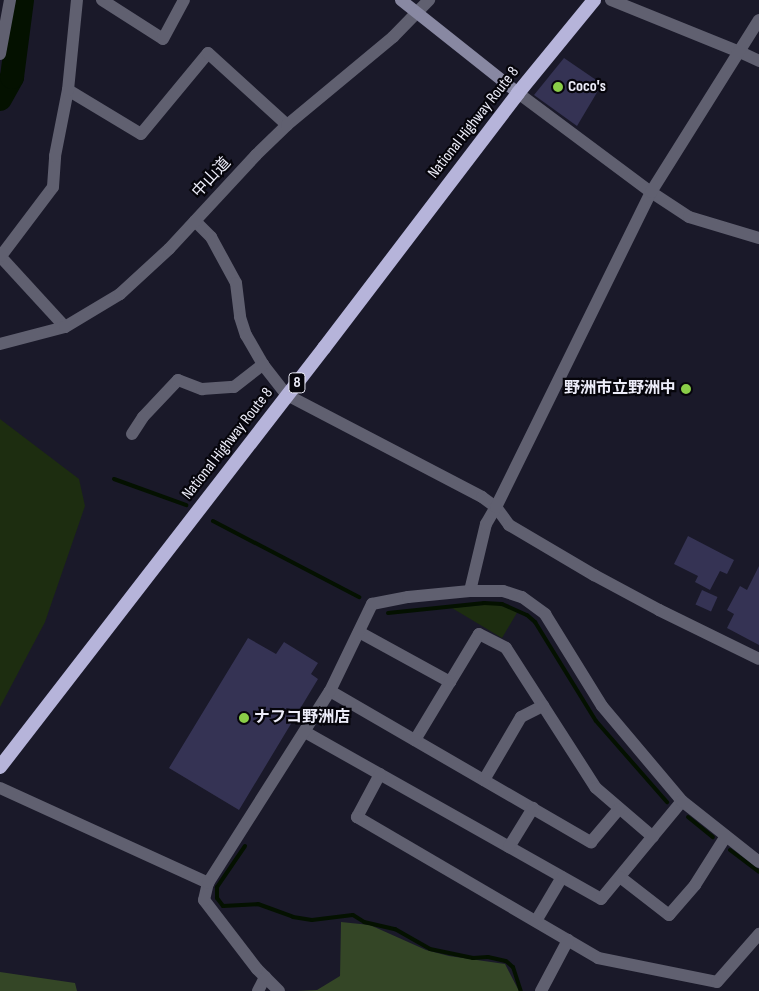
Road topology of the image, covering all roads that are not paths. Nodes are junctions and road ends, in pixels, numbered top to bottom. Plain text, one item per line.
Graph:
1 (77, 0) edge
2 (102, 0) edge
3 (184, 0) edge
4 (401, 0) edge
5 (429, 0) edge
6 (594, 0) edge
7 (611, 0) edge
8 (6, 10) edge
9 (418, 13) junction
10 (759, 20) edge
11 (740, 52) junction
12 (0, 54) edge
13 (759, 61) edge
14 (68, 90) junction
15 (518, 93) junction
16 (288, 125) junction
17 (650, 192) junction
18 (195, 221) junction
19 (759, 238) edge
20 (0, 256) edge
21 (65, 327) junction
22 (0, 344) edge
23 (263, 364) junction
24 (287, 395) junction
25 (132, 434) dead end
26 (496, 507) junction
27 (470, 591) junction
28 (359, 632) junction
29 (759, 659) edge
30 (450, 682) junction
31 (330, 691) junction
32 (544, 706) junction
33 (305, 732) junction
34 (415, 740) junction
35 (0, 767) edge
36 (380, 774) junction
37 (484, 780) junction
38 (0, 788) edge
39 (682, 801) junction
40 (533, 808) junction
41 (620, 809) junction
42 (726, 836) junction
43 (652, 837) junction
44 (509, 847) junction
45 (759, 862) edge
46 (562, 877) junction
47 (620, 877) junction
48 (208, 883) junction
49 (536, 921) junction
50 (759, 934) edge
51 (568, 940) junction
52 (265, 977) junction
53 (258, 991) edge
54 (279, 991) edge
55 (541, 991) edge

1 - 14 street
2 - 3 street
4 - 9 main road
5 - 9 street, 中山道
6 - 15 highway, National Highway Route 8 / 8
7 - 11 street
8 - 12 street
9 - 15 main road
9 - 16 street, 中山道
10 - 11 street
11 - 13 street
11 - 17 street
14 - 16 street
14 - 20 street
15 - 17 street
15 - 24 highway, National Highway Route 8 / 8
16 - 18 street, 中山道
17 - 19 street
17 - 26 street
18 - 21 street, 中山道
18 - 23 street
20 - 21 street
21 - 22 street, 中山道
23 - 24 street
23 - 25 street
24 - 26 street
24 - 35 highway, National Highway Route 8 / 8
26 - 27 street
26 - 29 street
27 - 28 street
27 - 39 street
28 - 30 street
28 - 31 street
30 - 32 street
30 - 34 street
31 - 33 street
31 - 34 street
32 - 37 street
32 - 41 street
33 - 36 street
33 - 48 street
34 - 37 street
36 - 44 street
36 - 49 street
37 - 40 street
38 - 48 street
39 - 42 street
39 - 43 street
40 - 41 street
40 - 44 street
41 - 43 street
42 - 45 street
42 - 47 street
43 - 47 street
44 - 46 street
46 - 47 street
46 - 49 street
48 - 52 street
49 - 51 street
50 - 51 street
51 - 55 street
52 - 53 street
52 - 54 street

